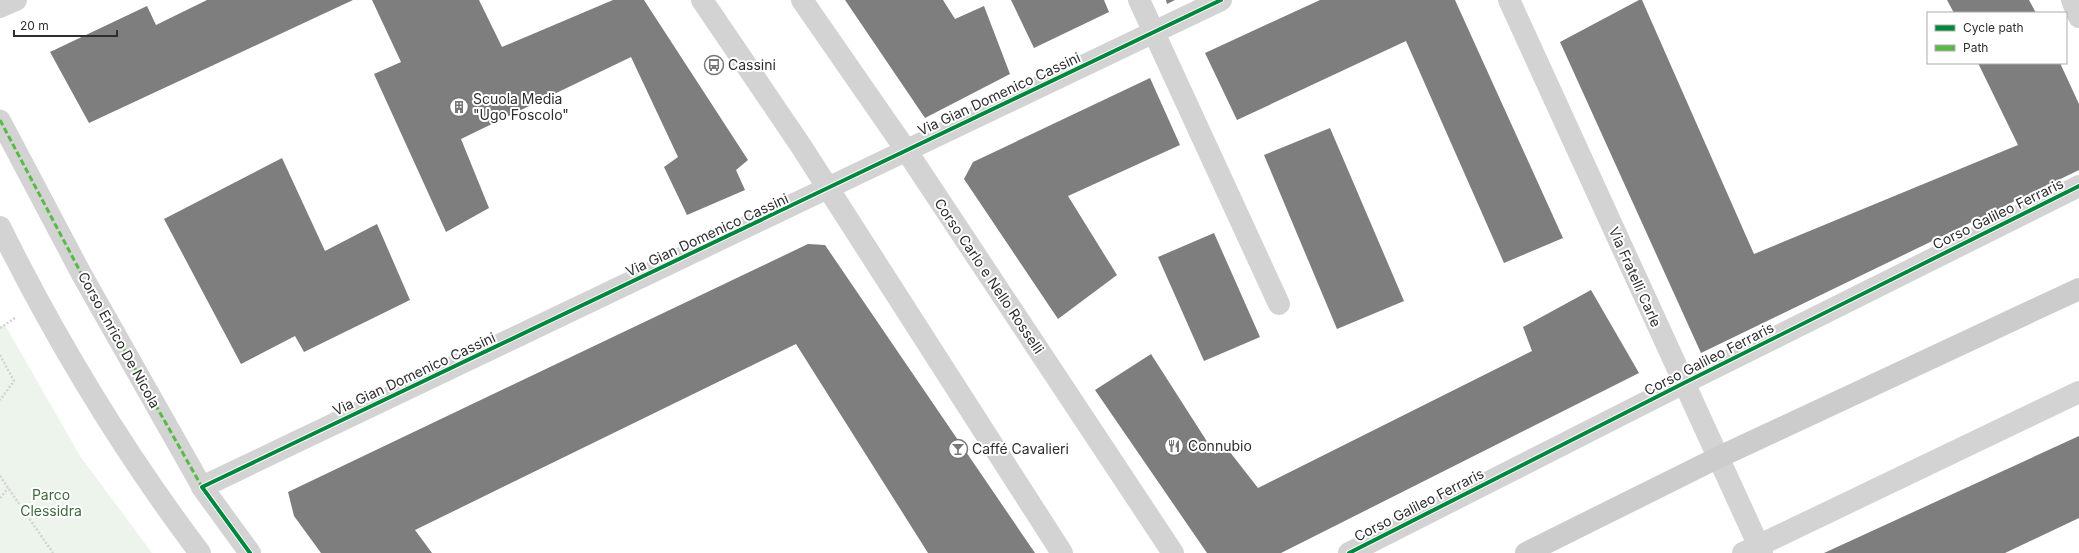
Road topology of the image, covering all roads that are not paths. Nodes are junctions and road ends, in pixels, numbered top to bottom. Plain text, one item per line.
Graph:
1 (16, 0) edge
2 (702, 0) edge
3 (802, 0) edge
4 (1139, 0) edge
5 (1221, 0) edge
6 (1509, 0) edge
7 (2072, 0) edge
8 (0, 7) edge
9 (2079, 17) edge
10 (1154, 32) junction
11 (0, 120) edge
12 (906, 150) junction
13 (2079, 186) edge
14 (828, 188) junction
15 (0, 227) edge
16 (2079, 289) edge
17 (1279, 304) dead end
18 (1684, 383) junction
19 (2079, 392) edge
20 (1718, 458) junction
21 (202, 487) junction
22 (1754, 550) edge
23 (200, 553) edge
24 (250, 553) edge
25 (1062, 553) edge
26 (1173, 553) edge
27 (1349, 553) edge
28 (1526, 553) edge

1 - 8 street
2 - 14 street
3 - 12 street, Corso Carlo e Nello Rosselli
4 - 10 street
5 - 10 street, Via Gian Domenico Cassini
6 - 18 street, Via Fratelli Carle
7 - 9 street
10 - 12 street, Via Gian Domenico Cassini
10 - 17 street
11 - 21 street, Corso Enrico De Nicola
12 - 14 street, Via Gian Domenico Cassini
12 - 26 street, Corso Carlo e Nello Rosselli
13 - 18 street, Corso Galileo Ferraris
14 - 21 street, Via Gian Domenico Cassini
14 - 25 street
15 - 23 street
16 - 20 main road
18 - 20 street, Via Fratelli Carle
18 - 27 street, Corso Galileo Ferraris
19 - 22 street
20 - 22 street, Via Fratelli Carle
20 - 28 main road
21 - 24 street, Corso Enrico De Nicola

